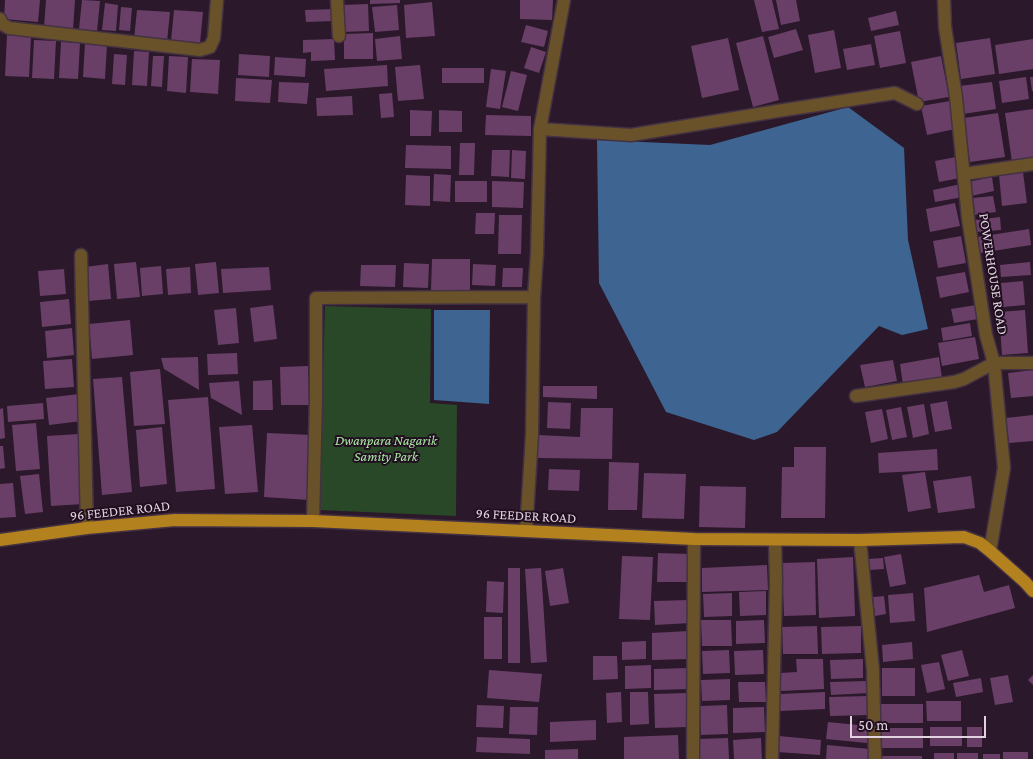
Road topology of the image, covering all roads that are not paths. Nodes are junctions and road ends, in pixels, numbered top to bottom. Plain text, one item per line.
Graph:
1 (217, 0) edge
2 (337, 0) edge
3 (564, 0) edge
4 (944, 0) edge
5 (0, 19) edge
6 (339, 36) dead end
7 (917, 104) dead end
8 (540, 129) junction
9 (1033, 164) edge
10 (964, 174) junction
11 (80, 255) dead end
12 (534, 297) junction
13 (994, 363) junction
14 (1033, 363) edge
15 (856, 396) dead end
16 (313, 521) junction
17 (87, 528) junction
18 (526, 531) junction
19 (694, 539) junction
20 (0, 540) edge
21 (776, 540) junction
22 (860, 540) junction
23 (990, 551) junction
24 (1033, 591) edge
25 (694, 758) edge
26 (772, 759) edge
27 (874, 759) edge

1 - 5 street
2 - 6 street
3 - 8 street
4 - 10 street, POWERHOUSE ROAD
7 - 8 street
8 - 12 street
9 - 10 street
10 - 13 street, POWERHOUSE ROAD
11 - 17 street
12 - 16 street
12 - 18 street
13 - 14 street
13 - 15 street
13 - 23 street, POWERHOUSE ROAD
16 - 17 main road, 96 FEEDER ROAD
16 - 18 main road, 96 FEEDER ROAD
17 - 20 main road, 96 FEEDER ROAD
18 - 19 main road, 96 FEEDER ROAD
19 - 21 main road, 96 FEEDER ROAD
19 - 25 street
21 - 22 main road, 96 FEEDER ROAD
21 - 26 street
22 - 23 main road, 96 FEEDER ROAD
22 - 27 street
23 - 24 main road, 96 FEEDER ROAD

